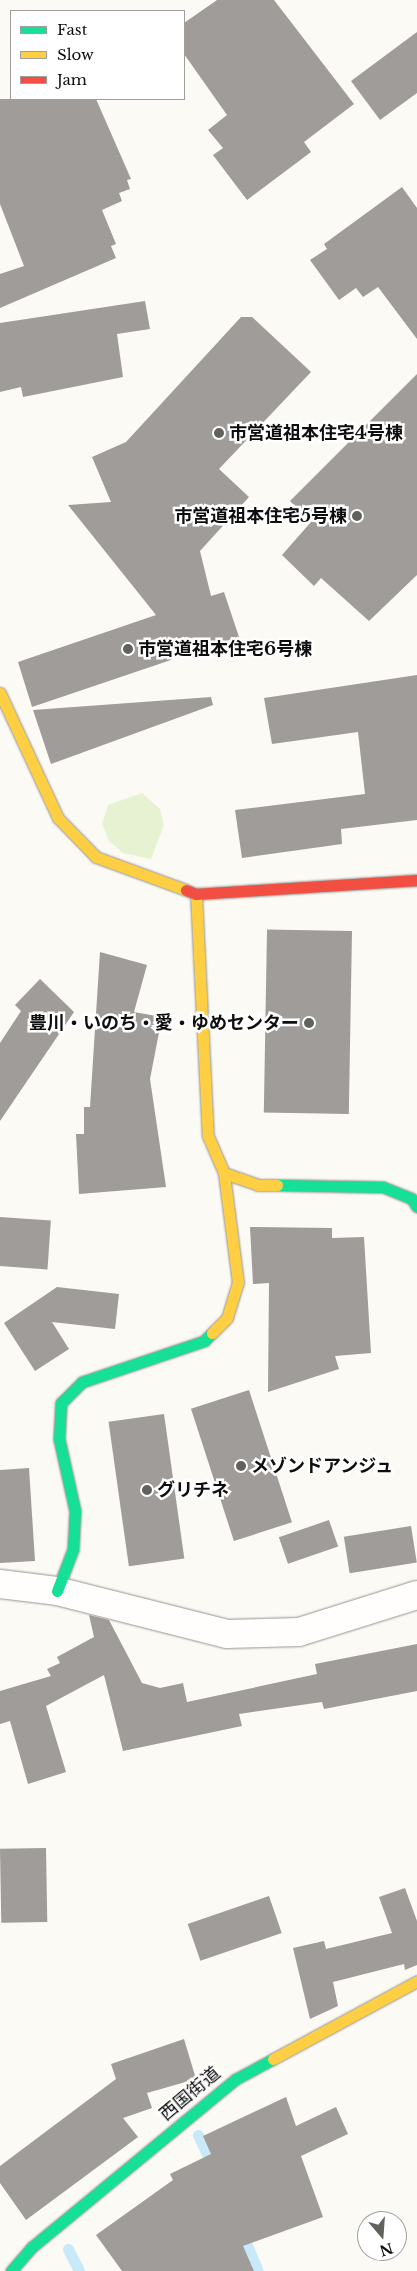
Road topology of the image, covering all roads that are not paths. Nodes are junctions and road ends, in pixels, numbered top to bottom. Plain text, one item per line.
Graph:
1 (0, 693) edge
2 (417, 880) edge
3 (196, 894) junction
4 (224, 1173) junction
5 (417, 1207) edge
6 (0, 1584) edge
7 (57, 1591) junction
8 (417, 1595) edge
9 (417, 1981) edge
10 (11, 2271) edge

1 - 3 street
2 - 3 street
3 - 4 street
4 - 5 street
4 - 7 street
6 - 7 street
7 - 8 street
9 - 10 street, 西国街道

